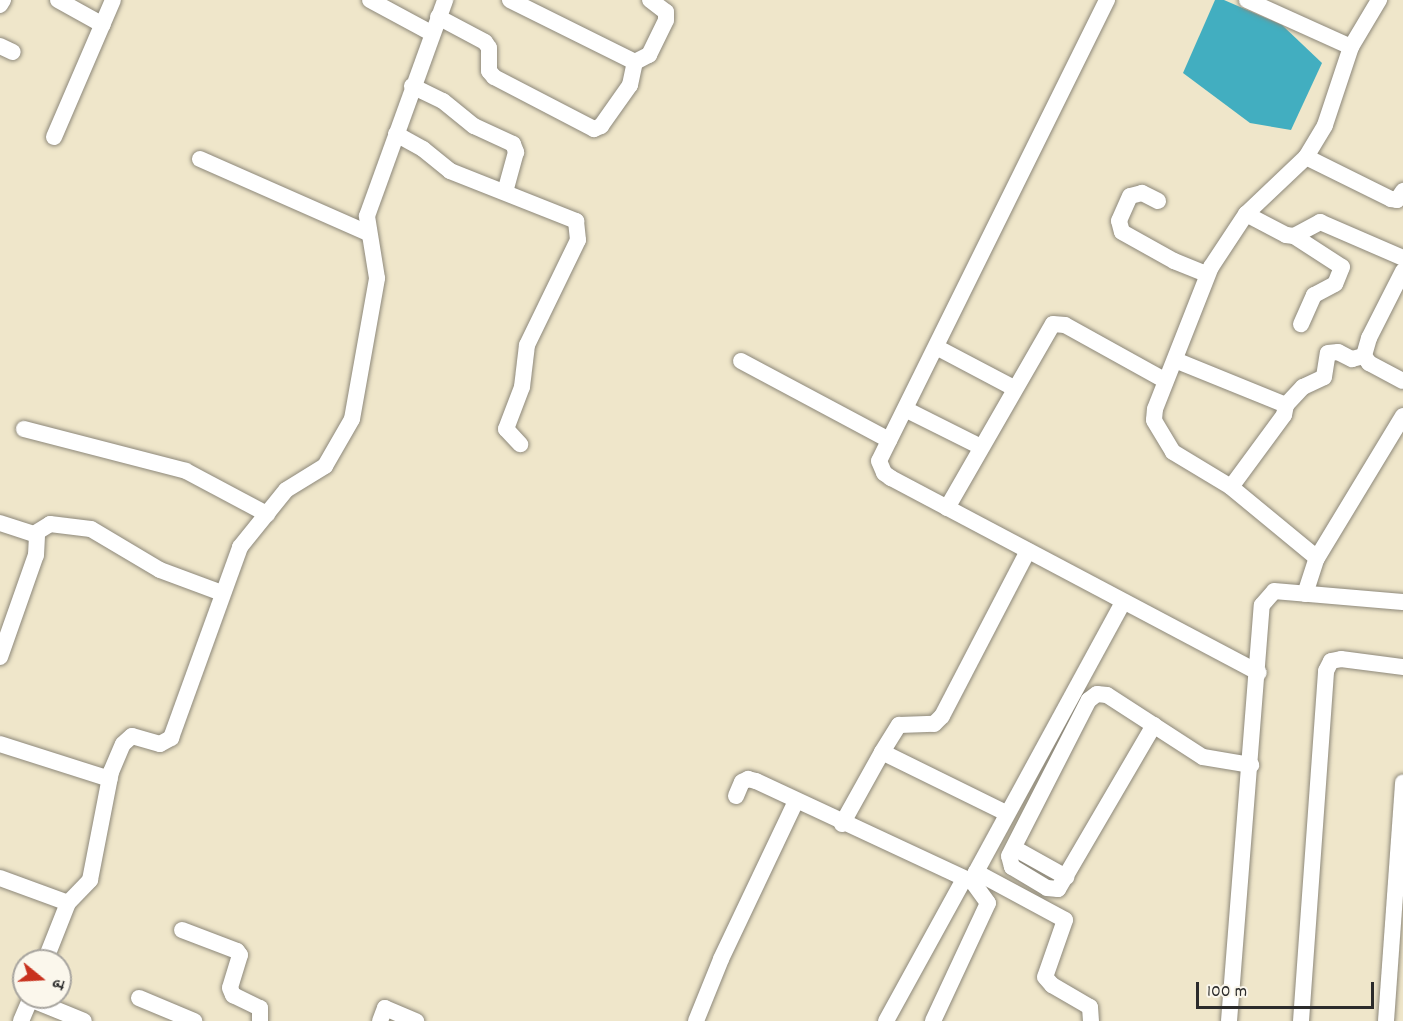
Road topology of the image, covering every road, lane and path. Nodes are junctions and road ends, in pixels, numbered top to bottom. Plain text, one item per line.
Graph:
1 (3, 0) edge
2 (58, 0) edge
3 (113, 0) edge
4 (370, 0) edge
5 (510, 0) edge
6 (650, 0) edge
7 (1107, 0) edge
8 (1247, 0) edge
9 (1379, 0) edge
10 (442, 5) edge
11 (0, 6) edge
12 (103, 25) junction
13 (430, 33) junction
14 (1351, 47) junction
15 (635, 62) junction
16 (412, 86) junction
17 (396, 134) junction
18 (54, 137) dead end
19 (1306, 157) junction
20 (200, 159) dead end
21 (1403, 191) edge
22 (505, 192) junction
23 (1158, 201) dead end
24 (1245, 214) junction
25 (368, 233) junction
26 (1294, 236) junction
27 (1403, 258) edge
28 (1403, 271) edge
29 (1207, 274) junction
30 (1301, 324) dead end
31 (938, 348) junction
32 (1364, 356) junction
33 (1175, 360) junction
34 (741, 361) dead end
35 (1167, 381) junction
36 (1403, 381) edge
37 (1014, 388) junction
38 (1286, 405) junction
39 (907, 410) junction
40 (1403, 416) edge
41 (24, 429) dead end
42 (889, 440) junction
43 (520, 444) dead end
44 (981, 447) junction
45 (1231, 487) junction
46 (947, 508) junction
47 (267, 514) junction
48 (0, 523) edge
49 (37, 533) junction
50 (1028, 551) junction
51 (1317, 558) junction
52 (222, 593) junction
53 (1305, 594) junction
54 (1123, 602) junction
55 (1403, 602) edge
56 (1, 649) edge
57 (1403, 667) edge
58 (1259, 674) junction
59 (1154, 726) junction
60 (0, 744) edge
61 (882, 752) junction
62 (1251, 765) junction
63 (110, 779) junction
64 (1403, 783) edge
65 (735, 796) dead end
66 (796, 801) junction
67 (1006, 813) junction
68 (842, 824) junction
69 (0, 878) edge
70 (971, 878) junction
71 (68, 903) junction
72 (182, 930) dead end
73 (50, 949) edge
74 (139, 998) dead end
75 (56, 1009) edge
76 (84, 1021) edge
77 (194, 1021) edge
78 (260, 1021) edge
79 (380, 1021) edge
80 (416, 1021) edge
81 (696, 1021) edge
82 (886, 1021) edge
83 (933, 1021) edge
84 (1091, 1021) edge
85 (1229, 1021) edge
86 (1301, 1021) edge
87 (1386, 1021) edge

1 - 11 street
2 - 12 street
3 - 12 street
4 - 13 street
5 - 15 street
6 - 15 street
7 - 31 street
8 - 14 street
9 - 14 street
10 - 13 street
10 - 15 street
12 - 18 street
13 - 16 street
14 - 19 street
16 - 17 street
16 - 22 street
17 - 22 street
17 - 25 street
19 - 21 street
19 - 24 street
20 - 25 street
22 - 43 street
23 - 29 street
24 - 26 street
24 - 29 street
25 - 47 street
26 - 27 street
26 - 30 street
28 - 32 street
29 - 33 street
31 - 37 street
31 - 39 street
32 - 36 street
32 - 38 street
33 - 35 street
33 - 38 street
34 - 42 street
35 - 37 street
35 - 45 street
37 - 44 street
38 - 45 street
39 - 42 street
39 - 44 street
40 - 51 street
41 - 47 street
42 - 46 street
44 - 46 street
45 - 51 street
46 - 50 street
47 - 52 street
48 - 49 street
49 - 52 street
49 - 56 street
50 - 54 street
50 - 61 street
51 - 53 street
52 - 63 street
53 - 55 street
53 - 58 street
54 - 58 street
54 - 67 street
57 - 86 street
58 - 62 street
59 - 59 street
59 - 62 street
60 - 63 street
61 - 67 street
61 - 68 street
62 - 85 street
63 - 71 street
64 - 87 street
65 - 66 street
66 - 68 street
66 - 81 street
67 - 70 street
68 - 70 street
69 - 71 street
70 - 82 street
70 - 83 street
70 - 84 street
71 - 73 street
72 - 78 street
74 - 77 street
75 - 76 street
79 - 80 street

